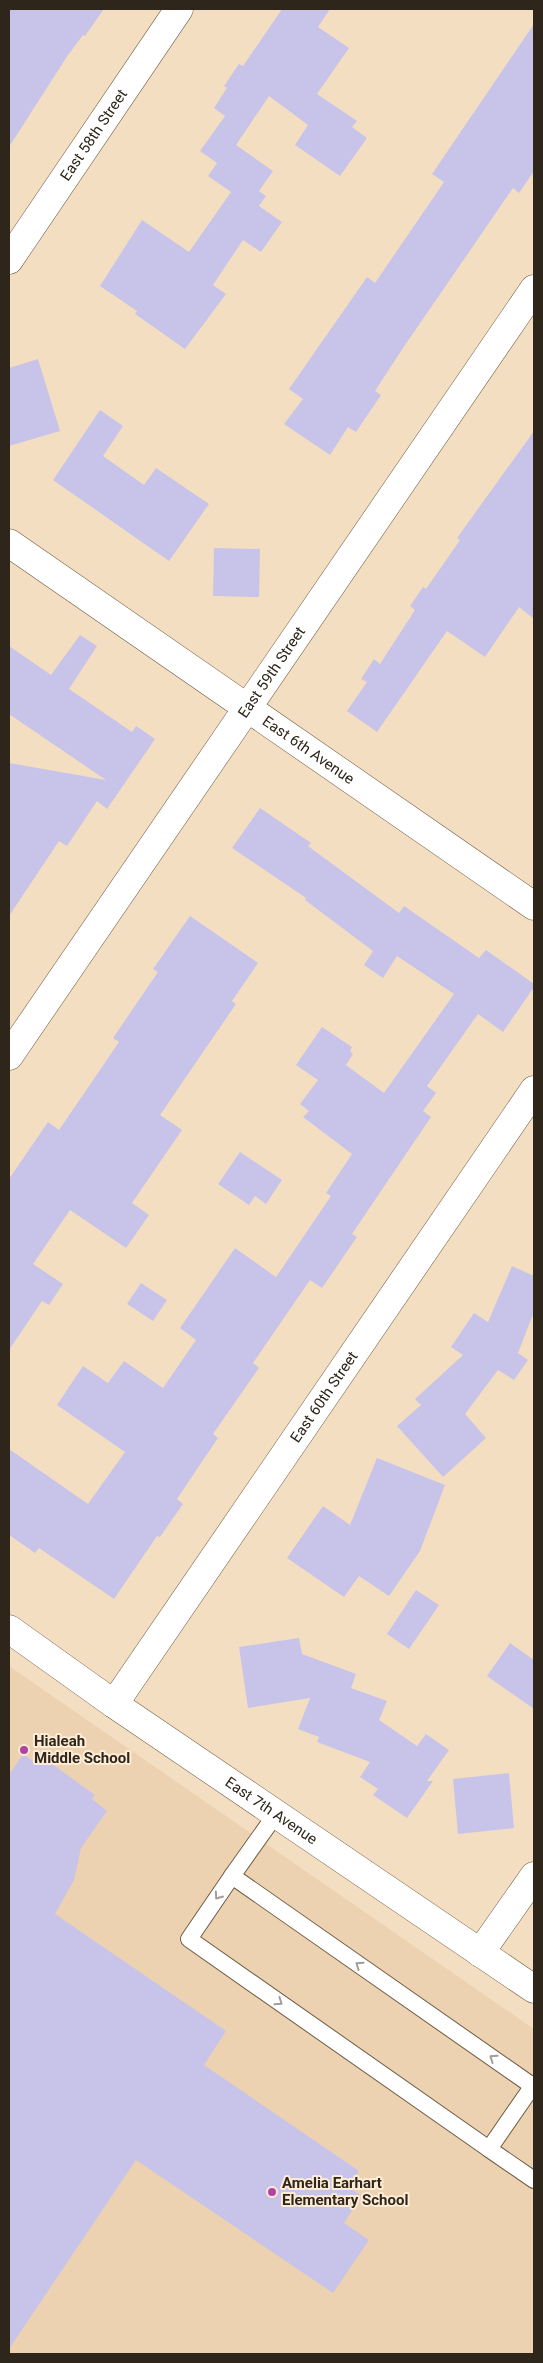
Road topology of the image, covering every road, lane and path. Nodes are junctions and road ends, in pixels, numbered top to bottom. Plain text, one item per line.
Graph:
1 (179, 9) edge
2 (9, 260) edge
3 (534, 289) edge
4 (9, 543) edge
5 (249, 707) junction
6 (534, 906) edge
7 (9, 1056) edge
8 (534, 1090) edge
9 (9, 1629) edge
10 (114, 1704) junction
11 (276, 1814) junction
12 (232, 1876) junction
13 (534, 1876) edge
14 (480, 1953) junction
15 (534, 1989) edge
16 (534, 2086) edge
17 (489, 2149) junction
18 (534, 2180) edge

1 - 2 street, East 58th Street
3 - 5 street, East 59th Street
4 - 5 street, East 6th Avenue
5 - 6 street, East 6th Avenue
5 - 7 street, East 59th Street
8 - 10 street, East 60th Street
9 - 10 street, East 7th Avenue
10 - 11 street, East 7th Avenue
11 - 12 lane
11 - 14 street, East 7th Avenue
16 -> 12 lane
12 -> 17 lane
13 - 14 street
14 - 15 street, East 7th Avenue
16 - 17 lane
17 - 18 lane

